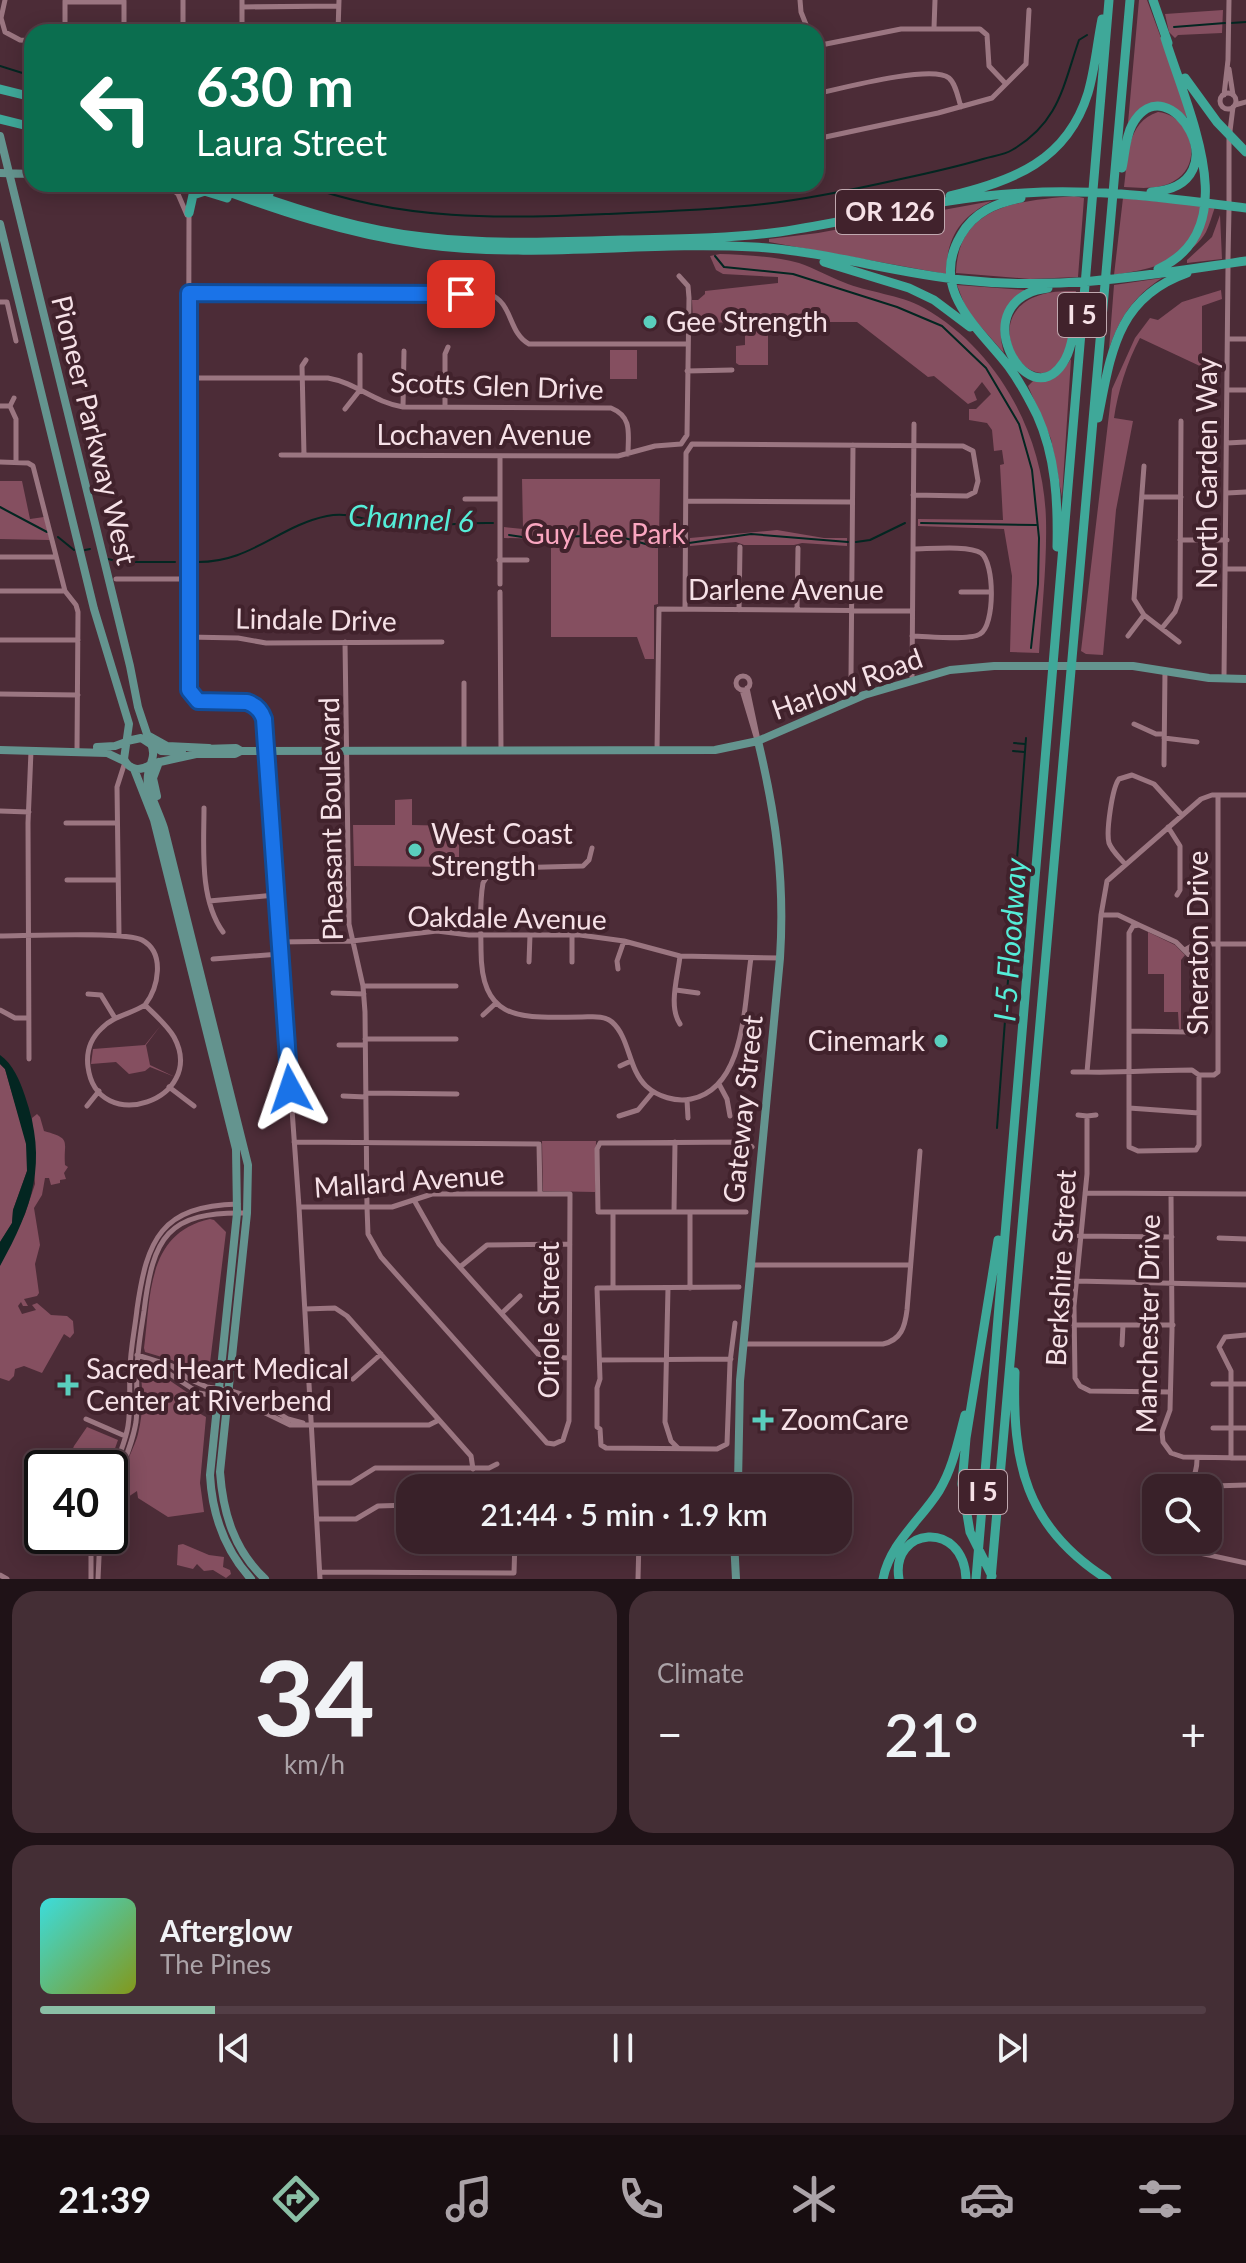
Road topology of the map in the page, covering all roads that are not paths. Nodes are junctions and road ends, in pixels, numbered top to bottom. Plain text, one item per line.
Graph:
1 (5, 0) edge
2 (183, 0) edge
3 (800, 0) edge
4 (935, 0) edge
5 (1107, 0) edge
6 (1130, 0) edge
7 (1153, 0) edge
8 (1229, 0) edge
9 (65, 1) edge
10 (124, 1) edge
11 (338, 3) edge
12 (242, 4) edge
13 (1029, 10) dead end
14 (65, 24) edge
15 (124, 24) edge
16 (183, 24) edge
17 (338, 24) edge
18 (807, 24) edge
19 (934, 28) junction
20 (1165, 38) junction
21 (24, 40) edge
22 (824, 44) edge
23 (1228, 60) junction
24 (1006, 84) junction
25 (0, 89) edge
26 (824, 92) edge
27 (24, 95) edge
28 (1224, 95) junction
29 (1234, 96) junction
30 (1246, 101) edge
31 (1234, 106) junction
32 (961, 107) junction
33 (1224, 107) junction
34 (0, 136) edge
35 (824, 137) edge
36 (1229, 139) junction
37 (1238, 150) edge
38 (4, 173) edge
39 (24, 174) edge
40 (1076, 191) junction
41 (174, 192) edge
42 (187, 192) edge
43 (199, 192) edge
44 (218, 192) edge
45 (248, 192) edge
46 (264, 192) edge
47 (1131, 193) junction
48 (1245, 208) edge
49 (1229, 209) dead end
50 (879, 214) junction
51 (1113, 215) junction
52 (1217, 215) dead end
53 (189, 218) junction
54 (324, 218) junction
55 (0, 224) edge
56 (1209, 234) dead end
57 (1088, 246) junction
58 (759, 247) junction
59 (1228, 259) dead end
60 (1245, 261) edge
61 (1213, 266) junction
62 (1228, 268) dead end
63 (679, 276) dead end
64 (1123, 279) junction
65 (1067, 285) junction
66 (189, 293) junction
67 (0, 302) edge
68 (982, 336) junction
69 (1228, 339) junction
70 (1246, 339) edge
71 (16, 341) dead end
72 (687, 344) junction
73 (448, 347) dead end
74 (404, 351) dead end
75 (360, 355) dead end
76 (306, 360) dead end
77 (732, 370) dead end
78 (687, 371) junction
79 (189, 378) junction
80 (302, 378) junction
81 (360, 390) junction
82 (1227, 390) junction
83 (1246, 390) edge
84 (14, 398) dead end
85 (0, 406) edge
86 (10, 406) junction
87 (403, 407) junction
88 (445, 407) junction
89 (345, 409) dead end
90 (1181, 421) dead end
91 (914, 424) dead end
92 (1246, 442) edge
93 (1227, 443) junction
94 (687, 444) junction
95 (853, 445) junction
96 (913, 445) junction
97 (628, 454) junction
98 (281, 455) dead end
99 (304, 455) junction
100 (500, 456) junction
101 (0, 462) edge
102 (16, 462) junction
103 (1087, 466) junction
104 (1144, 466) dead end
105 (1246, 492) edge
106 (1227, 493) junction
107 (913, 495) junction
108 (1142, 497) junction
109 (1181, 497) junction
110 (465, 499) dead end
111 (500, 499) junction
112 (686, 501) junction
113 (852, 502) junction
114 (1180, 540) junction
115 (1227, 540) junction
116 (740, 547) dead end
117 (798, 548) dead end
118 (913, 549) junction
119 (0, 557) edge
120 (56, 557) junction
121 (499, 560) junction
122 (527, 560) dead end
123 (1227, 569) junction
124 (1246, 569) edge
125 (116, 579) dead end
126 (188, 579) junction
127 (500, 584) dead end
128 (0, 591) edge
129 (65, 591) junction
130 (500, 592) dead end
131 (961, 592) dead end
132 (990, 592) junction
133 (685, 609) junction
134 (739, 610) junction
135 (797, 610) junction
136 (851, 611) junction
137 (912, 611) junction
138 (1144, 615) junction
139 (1162, 628) junction
140 (1056, 630) junction
141 (912, 636) junction
142 (1128, 636) dead end
143 (188, 637) junction
144 (0, 640) edge
145 (78, 640) junction
146 (345, 642) junction
147 (442, 642) dead end
148 (1179, 642) dead end
149 (1165, 669) junction
150 (912, 679) junction
151 (1224, 679) junction
152 (1246, 679) edge
153 (464, 683) dead end
154 (745, 689) dead end
155 (0, 694) edge
156 (78, 695) junction
157 (858, 697) junction
158 (1134, 724) dead end
159 (1164, 736) junction
160 (127, 741) junction
161 (149, 741) junction
162 (758, 741) junction
163 (1197, 742) dead end
164 (0, 750) edge
165 (31, 750) junction
166 (77, 751) junction
167 (241, 751) junction
168 (265, 751) junction
169 (347, 751) junction
170 (464, 751) junction
171 (501, 752) junction
172 (657, 752) junction
173 (125, 761) junction
174 (154, 764) junction
175 (1164, 765) dead end
176 (134, 768) junction
177 (123, 773) junction
178 (1218, 795) junction
179 (1246, 795) edge
180 (204, 808) dead end
181 (0, 811) edge
182 (29, 812) junction
183 (1182, 815) junction
184 (66, 823) dead end
185 (117, 823) junction
186 (1168, 827) junction
187 (592, 848) dead end
188 (1125, 864) junction
189 (67, 880) dead end
190 (117, 880) junction
191 (275, 895) junction
192 (1177, 895) dead end
193 (209, 901) junction
194 (1101, 915) junction
195 (1139, 925) junction
196 (223, 932) dead end
197 (119, 935) junction
198 (481, 935) junction
199 (530, 935) junction
200 (572, 935) junction
201 (0, 936) edge
202 (28, 936) junction
203 (352, 941) junction
204 (624, 941) junction
205 (279, 942) junction
206 (1218, 944) junction
207 (1246, 944) edge
208 (1185, 950) junction
209 (280, 954) junction
210 (680, 956) junction
211 (751, 958) junction
212 (780, 958) junction
213 (213, 959) dead end
214 (529, 962) dead end
215 (572, 962) dead end
216 (618, 969) dead end
217 (363, 986) junction
218 (456, 986) dead end
219 (676, 990) junction
220 (333, 993) dead end
221 (698, 993) dead end
222 (88, 994) dead end
223 (364, 994) junction
224 (496, 1003) junction
225 (145, 1005) junction
226 (0, 1010) edge
227 (483, 1015) dead end
228 (28, 1018) junction
229 (115, 1018) junction
230 (680, 1024) dead end
231 (1129, 1031) junction
232 (456, 1039) dead end
233 (365, 1042) junction
234 (339, 1045) dead end
235 (29, 1059) dead end
236 (631, 1061) junction
237 (620, 1066) dead end
238 (1129, 1070) junction
239 (1073, 1072) dead end
240 (1087, 1072) junction
241 (1199, 1075) junction
242 (719, 1084) junction
243 (169, 1087) junction
244 (99, 1091) junction
245 (653, 1092) junction
246 (457, 1094) dead end
247 (366, 1095) junction
248 (343, 1096) dead end
249 (687, 1100) junction
250 (87, 1106) dead end
251 (194, 1106) dead end
252 (1129, 1108) junction
253 (1199, 1113) junction
254 (1078, 1115) dead end
255 (1096, 1115) dead end
256 (619, 1116) dead end
257 (730, 1116) dead end
258 (1087, 1116) junction
259 (688, 1118) dead end
260 (294, 1142) junction
261 (367, 1142) junction
262 (675, 1142) junction
263 (752, 1147) dead end
264 (920, 1151) dead end
265 (1085, 1193) junction
266 (540, 1194) junction
267 (570, 1194) joint
268 (1171, 1194) junction
269 (1246, 1194) edge
270 (414, 1200) junction
271 (1007, 1203) junction
272 (299, 1207) junction
273 (367, 1207) junction
274 (242, 1208) junction
275 (613, 1212) junction
276 (674, 1212) junction
277 (690, 1212) junction
278 (746, 1212) dead end
279 (1079, 1236) junction
280 (1172, 1237) junction
281 (1219, 1238) dead end
282 (1246, 1239) edge
283 (570, 1244) junction
284 (751, 1265) junction
285 (910, 1265) junction
286 (460, 1267) junction
287 (1076, 1281) junction
288 (1172, 1281) junction
289 (1246, 1285) edge
290 (739, 1287) dead end
291 (613, 1288) junction
292 (668, 1288) junction
293 (690, 1288) junction
294 (520, 1296) dead end
295 (305, 1309) junction
296 (502, 1313) junction
297 (735, 1323) dead end
298 (1074, 1325) junction
299 (1123, 1325) junction
300 (1173, 1325) junction
301 (1014, 1331) junction
302 (1246, 1335) edge
303 (744, 1344) junction
304 (1122, 1345) dead end
305 (381, 1354) junction
306 (134, 1358) junction
307 (569, 1358) junction
308 (732, 1359) junction
309 (600, 1360) junction
310 (666, 1360) junction
311 (977, 1369) junction
312 (353, 1379) dead end
313 (1213, 1384) dead end
314 (1231, 1384) junction
315 (1246, 1384) edge
316 (1170, 1392) junction
317 (217, 1393) junction
318 (228, 1395) junction
319 (86, 1419) dead end
320 (439, 1420) junction
321 (312, 1425) junction
322 (1213, 1428) dead end
323 (1231, 1428) junction
324 (1246, 1428) edge
325 (128, 1437) junction
326 (559, 1443) joint
327 (678, 1449) junction
328 (122, 1450) edge
329 (124, 1450) edge
330 (1197, 1458) junction
331 (1231, 1458) junction
332 (1246, 1458) edge
333 (497, 1464) dead end
334 (473, 1469) junction
335 (738, 1474) edge
336 (1195, 1474) edge
337 (316, 1483) junction
338 (1246, 1485) edge
339 (1222, 1486) edge
340 (396, 1505) edge
341 (318, 1519) junction
342 (91, 1554) edge
343 (99, 1554) edge
344 (515, 1554) edge
345 (639, 1554) edge
346 (737, 1554) edge
347 (1204, 1554) edge
348 (1246, 1563) edge
349 (0, 1575) edge
350 (250, 1576) edge
351 (320, 1576) edge
352 (7, 1579) edge
353 (91, 1579) edge
354 (98, 1579) edge
355 (265, 1579) edge
356 (638, 1579) edge
357 (738, 1579) edge
358 (885, 1579) edge
359 (899, 1579) edge
360 (966, 1579) edge
361 (976, 1579) edge
362 (993, 1579) edge
363 (1107, 1579) edge

1 - 21 street
2 - 16 street
3 - 18 street
4 - 19 street
5 - 50 highway
5 - 57 highway, I 5
6 - 51 highway, I 5
7 - 20 highway
8 - 23 street
9 - 10 street
9 - 14 street
10 - 15 street
11 - 12 street
11 - 17 street
13 - 24 street
19 - 22 street
19 - 24 street
20 - 37 highway
20 - 52 highway
23 - 28 street
23 - 29 street
24 - 32 street
25 - 27 highway
26 - 32 street
28 - 29 street
28 - 33 street
29 - 30 street
29 - 31 street
30 - 31 street
31 - 33 street
31 - 36 street
32 - 35 street
33 - 36 street
34 - 38 main road, Pioneer Parkway West
36 - 37 street
37 - 37 street
38 - 39 main road
38 - 161 main road, Pioneer Parkway West
40 - 47 highway
40 - 50 highway, OR 126
40 - 68 highway
41 - 53 street
42 - 53 street
43 - 53 highway
44 - 58 highway, OR 126
45 - 54 highway, OR 126
46 - 54 highway
47 - 48 highway
47 - 51 highway
49 - 59 street
50 - 54 highway, OR 126
51 - 103 highway, I 5
53 - 66 street
55 - 160 main road
56 - 64 highway
57 - 65 highway
57 - 140 highway, I 5
58 - 65 highway, OR 126
58 - 68 highway
60 - 61 highway
61 - 64 highway
61 - 103 highway
62 - 69 street, North Garden Way
63 - 72 street
64 - 65 highway
66 - 72 street
66 - 79 street
67 - 71 street
68 - 140 highway
69 - 70 street
69 - 82 street, North Garden Way
72 - 78 street
73 - 88 street
74 - 87 street
75 - 81 street
76 - 80 street
77 - 78 street
78 - 94 street
79 - 80 street, Scotts Glen Drive
79 - 126 street
80 - 81 street, Scotts Glen Drive
80 - 99 street
81 - 87 street, Scotts Glen Drive
81 - 89 street
82 - 83 street
82 - 93 street, North Garden Way
84 - 86 street
85 - 86 street
86 - 102 street
87 - 88 street, Scotts Glen Drive
88 - 97 street, Scotts Glen Drive
90 - 109 street
91 - 96 street
92 - 93 street
93 - 106 street, North Garden Way
94 - 95 street, Lochaven Avenue
94 - 97 street, Lochaven Avenue
94 - 112 street
95 - 96 street, Lochaven Avenue
95 - 113 street
96 - 107 street
96 - 107 street, Lochaven Avenue
97 - 100 street, Lochaven Avenue
98 - 99 street, Lochaven Avenue
99 - 100 street, Lochaven Avenue
100 - 111 street
101 - 102 street
102 - 120 street
103 - 301 highway, I 5
104 - 108 street
105 - 106 street
106 - 115 street, North Garden Way
107 - 118 street
108 - 109 street
108 - 138 street
109 - 114 street
110 - 111 street
111 - 121 street
112 - 113 street
112 - 133 street
113 - 136 street
114 - 115 street
114 - 139 street
115 - 123 street, North Garden Way
116 - 134 street
117 - 135 street
118 - 132 street
118 - 137 street
119 - 120 street
120 - 129 street
121 - 122 street
121 - 127 street
123 - 124 street
123 - 151 street, North Garden Way
125 - 126 street
126 - 143 street
128 - 129 street
129 - 145 street
130 - 171 street
131 - 132 street
132 - 141 street
133 - 134 street, Darlene Avenue
133 - 172 street, Darlene Avenue
134 - 135 street, Darlene Avenue
135 - 136 street, Darlene Avenue
136 - 137 street, Darlene Avenue
136 - 157 street
137 - 141 street
138 - 139 street
138 - 142 street
139 - 148 street
140 - 271 highway, I 5
141 - 150 street
143 - 146 street, Lindale Drive
143 - 168 street
144 - 145 street
145 - 156 street
146 - 147 street, Lindale Drive
146 - 169 street, Pheasant Boulevard
149 - 150 main road, Harlow Road
149 - 151 main road, Harlow Road
149 - 159 street
150 - 157 main road, Harlow Road
151 - 152 main road, Harlow Road
153 - 170 street
154 - 162 street, Gateway Street
155 - 156 street
156 - 166 street
157 - 162 main road, Harlow Road
158 - 159 street
159 - 163 street
159 - 175 street
160 - 161 main road
160 - 166 main road
160 - 173 main road
161 - 167 main road
161 - 174 main road
162 - 172 main road, Harlow Road
162 - 212 main road, Gateway Street
164 - 165 main road
165 - 166 main road
165 - 182 street
166 - 173 main road
167 - 168 main road, Harlow Road
167 - 174 main road
168 - 169 main road, Harlow Road
168 - 191 street
169 - 170 main road, Harlow Road
169 - 203 street, Pheasant Boulevard
170 - 171 main road, Harlow Road
171 - 172 main road, Harlow Road
173 - 176 main road
173 - 177 street
174 - 176 main road
174 - 274 main road
176 - 177 street
176 - 274 main road
177 - 185 street
178 - 179 street
178 - 183 street
178 - 206 street, Sheraton Drive
180 - 193 street
181 - 182 street
182 - 202 street
183 - 186 street
183 - 188 street
184 - 185 street
185 - 190 street
186 - 188 street
186 - 192 street
187 - 198 street
188 - 194 street
189 - 190 street
190 - 197 street
191 - 193 street
191 - 205 street
193 - 196 street
194 - 195 street
194 - 240 street
195 - 208 street
195 - 231 street
197 - 202 street
197 - 225 street
198 - 199 street, Oakdale Avenue
198 - 203 street, Oakdale Avenue
198 - 224 street
199 - 200 street, Oakdale Avenue
199 - 214 street
200 - 204 street, Oakdale Avenue
200 - 215 street
201 - 202 street
202 - 228 street
203 - 205 street, Oakdale Avenue
203 - 217 street, Pheasant Boulevard
204 - 210 street, Oakdale Avenue
204 - 216 street
205 - 209 street
206 - 207 street
206 - 208 street
206 - 241 street, Sheraton Drive
208 - 231 street
209 - 213 street
209 - 260 street
210 - 211 street, Oakdale Avenue
210 - 219 street
211 - 212 street, Oakdale Avenue
211 - 242 street
212 - 284 main road, Gateway Street
217 - 218 street
217 - 223 street, Pheasant Boulevard
219 - 221 street
219 - 230 street
220 - 223 street
222 - 229 street
223 - 233 street, Pheasant Boulevard
224 - 227 street
224 - 236 street
225 - 229 street
225 - 243 street
226 - 228 street
228 - 235 street
229 - 244 street
231 - 238 street
232 - 233 street
233 - 234 street
233 - 247 street, Pheasant Boulevard
236 - 237 street
236 - 245 street
238 - 240 street
238 - 241 street
238 - 252 street
239 - 240 street
241 - 253 street
242 - 249 street
242 - 257 street
243 - 244 street
243 - 251 street
244 - 250 street
245 - 249 street
245 - 256 street
246 - 247 street
247 - 248 street
247 - 261 street, Pheasant Boulevard
249 - 259 street
252 - 253 street
252 - 253 street
254 - 258 street
255 - 258 street
258 - 265 street, Berkshire Street
260 - 261 street
260 - 272 street
261 - 266 street
261 - 273 street, Pheasant Boulevard
262 - 263 street
262 - 275 street
262 - 276 street
264 - 285 street
265 - 268 street
265 - 279 street, Berkshire Street
266 - 267 street, Mallard Avenue
266 - 270 street, Mallard Avenue
267 - 283 street, Oriole Street
268 - 269 street
268 - 280 street, Manchester Drive
270 - 273 street, Mallard Avenue
270 - 286 street
271 - 311 highway
271 - 361 highway, I 5
272 - 273 street, Mallard Avenue
272 - 295 street
273 - 326 street, Pheasant Boulevard
274 - 306 street
274 - 317 main road
274 - 318 main road
275 - 276 street
275 - 291 street
276 - 277 street
277 - 278 street
277 - 293 street
279 - 280 street
279 - 287 street, Berkshire Street
280 - 288 street, Manchester Drive
281 - 282 street
283 - 286 street
283 - 307 street, Oriole Street
284 - 285 street
284 - 303 main road, Gateway Street
285 - 303 street
286 - 296 street
287 - 288 street
287 - 298 street, Berkshire Street
288 - 289 street
288 - 300 street, Manchester Drive
290 - 293 street
291 - 292 street
291 - 309 street
292 - 293 street
292 - 310 street
294 - 296 street
295 - 305 street
295 - 321 street
296 - 307 street
297 - 308 street
298 - 299 street
298 - 316 street, Berkshire Street
299 - 300 street
299 - 304 street
300 - 316 street, Manchester Drive
301 - 362 highway, I 5
301 - 363 highway
302 - 314 street
303 - 335 main road, Gateway Street
305 - 312 street
305 - 320 street
306 - 317 street
306 - 325 street
307 - 326 street, Oriole Street
308 - 310 street
308 - 327 street
309 - 310 street
309 - 327 street
310 - 327 street
311 - 358 highway
311 - 362 highway
313 - 314 street
314 - 315 street
314 - 323 street
316 - 330 street, Manchester Drive
317 - 318 street
317 - 350 main road
318 - 321 street
318 - 350 main road
319 - 325 street
320 - 321 street
320 - 334 street
321 - 337 street
322 - 323 street
323 - 324 street
323 - 331 street
325 - 328 street
325 - 329 street
330 - 331 street
330 - 336 street
331 - 332 street
333 - 334 street
334 - 337 street
337 - 341 street
338 - 339 street
340 - 341 street
341 - 351 street
342 - 353 street
343 - 354 street
344 - 351 street
345 - 356 street
346 - 357 main road
347 - 348 street
349 - 352 street
350 - 355 main road
359 - 360 highway

